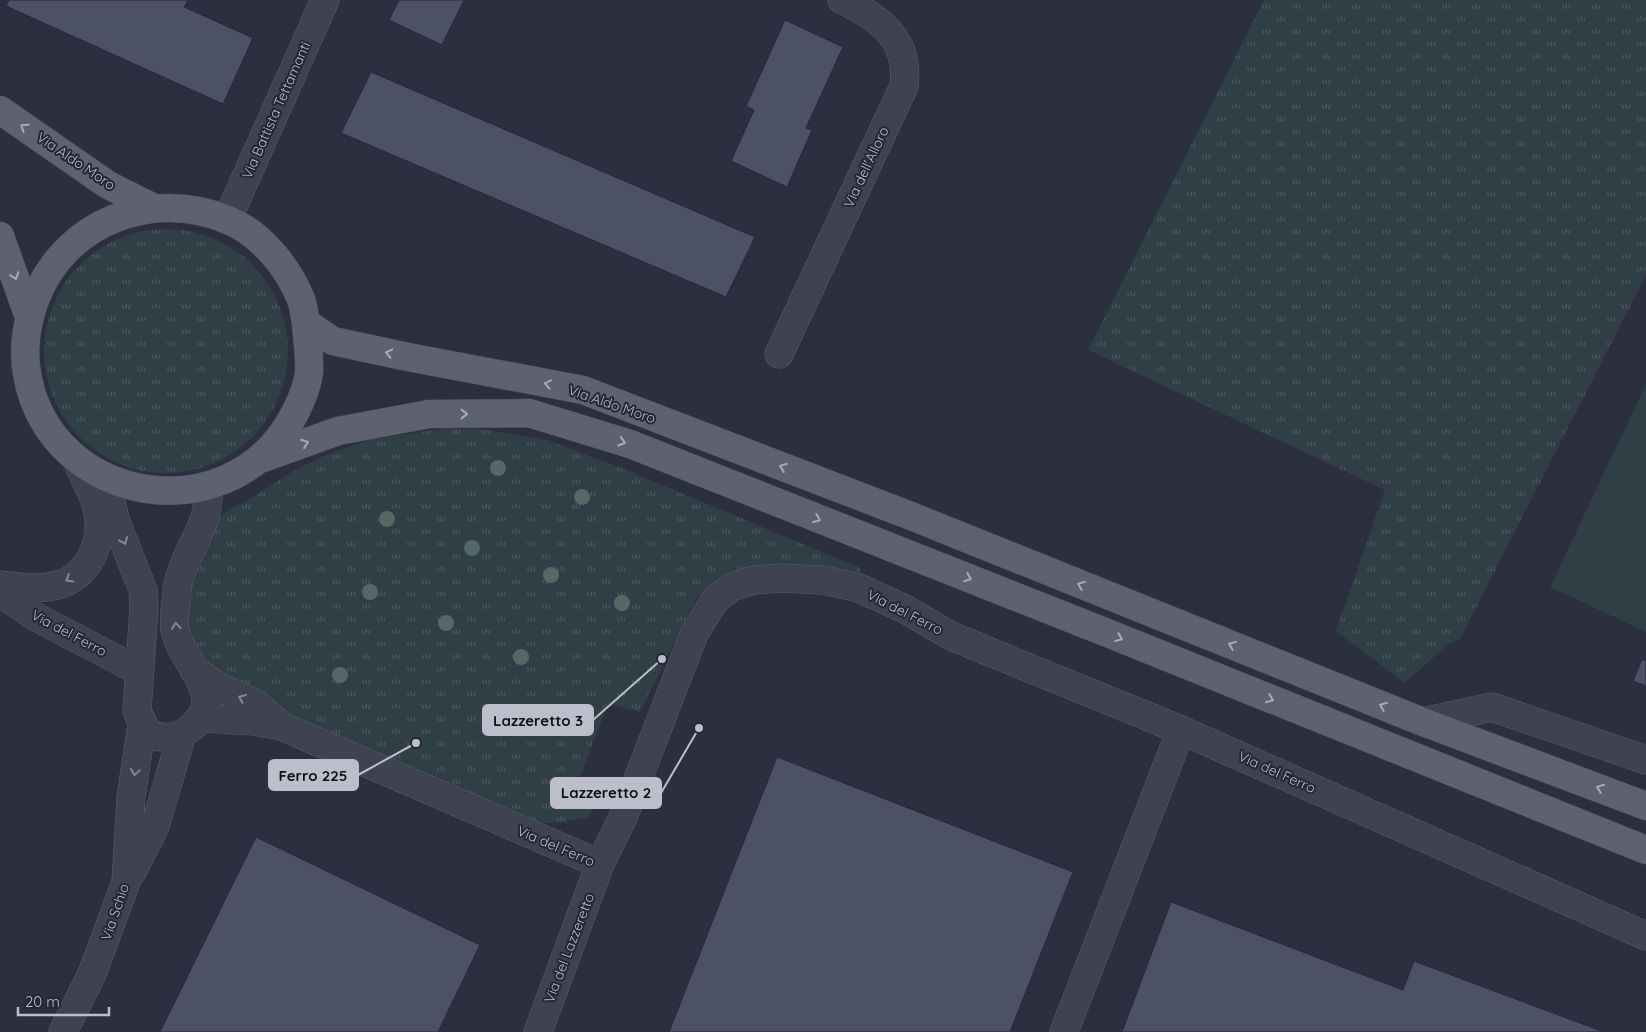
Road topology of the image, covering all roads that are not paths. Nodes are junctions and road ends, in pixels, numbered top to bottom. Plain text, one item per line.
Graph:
1 (325, 0) edge
2 (842, 0) edge
3 (0, 110) edge
4 (154, 208) junction
5 (227, 220) junction
6 (0, 236) edge
7 (29, 317) junction
8 (306, 323) junction
9 (779, 354) dead end
10 (76, 459) junction
11 (259, 459) junction
12 (105, 478) junction
13 (209, 486) junction
14 (0, 585) edge
15 (0, 592) edge
16 (194, 670) junction
17 (140, 671) junction
18 (1423, 722) junction
19 (142, 724) junction
20 (192, 726) junction
21 (282, 726) junction
22 (1181, 730) junction
23 (1646, 760) edge
24 (1646, 806) edge
25 (1646, 850) edge
26 (600, 864) junction
27 (126, 882) junction
28 (1646, 936) edge
29 (63, 1032) edge
30 (538, 1032) edge
31 (1064, 1032) edge

1 - 5 street, Via Battista Tettamanti
2 - 9 street, Via dell'Alloro
4 -> 3 main road, Via Aldo Moro
4 - 5 main road, Via Aldo Moro
4 - 7 main road, Via Aldo Moro
5 - 8 main road, Via Aldo Moro
6 -> 7 main road, Via Aldo Moro
7 - 10 main road, Via Aldo Moro
8 - 11 main road, Via Aldo Moro
18 -> 8 main road, Via Aldo Moro
10 - 12 main road, Via Aldo Moro
10 -> 14 street, Via del Ferro
11 - 13 main road, Via Aldo Moro
11 -> 25 main road, Via Aldo Moro
12 - 13 main road, Via Aldo Moro
12 -> 17 street, Via Schio
16 -> 13 street
15 - 17 street, Via del Ferro
16 - 20 street
21 -> 16 street, Via del Ferro
17 - 19 street, Via Schio
18 - 23 street
24 -> 18 main road
19 - 20 street
19 -> 27 street, Via Schio
20 - 21 street, Via del Ferro
20 - 27 street
21 - 26 street, Via del Ferro
22 - 26 street, Via del Ferro
22 - 28 street, Via del Ferro
22 - 31 street
26 - 30 street, Via del Lazzeretto
27 - 29 street, Via Schio

